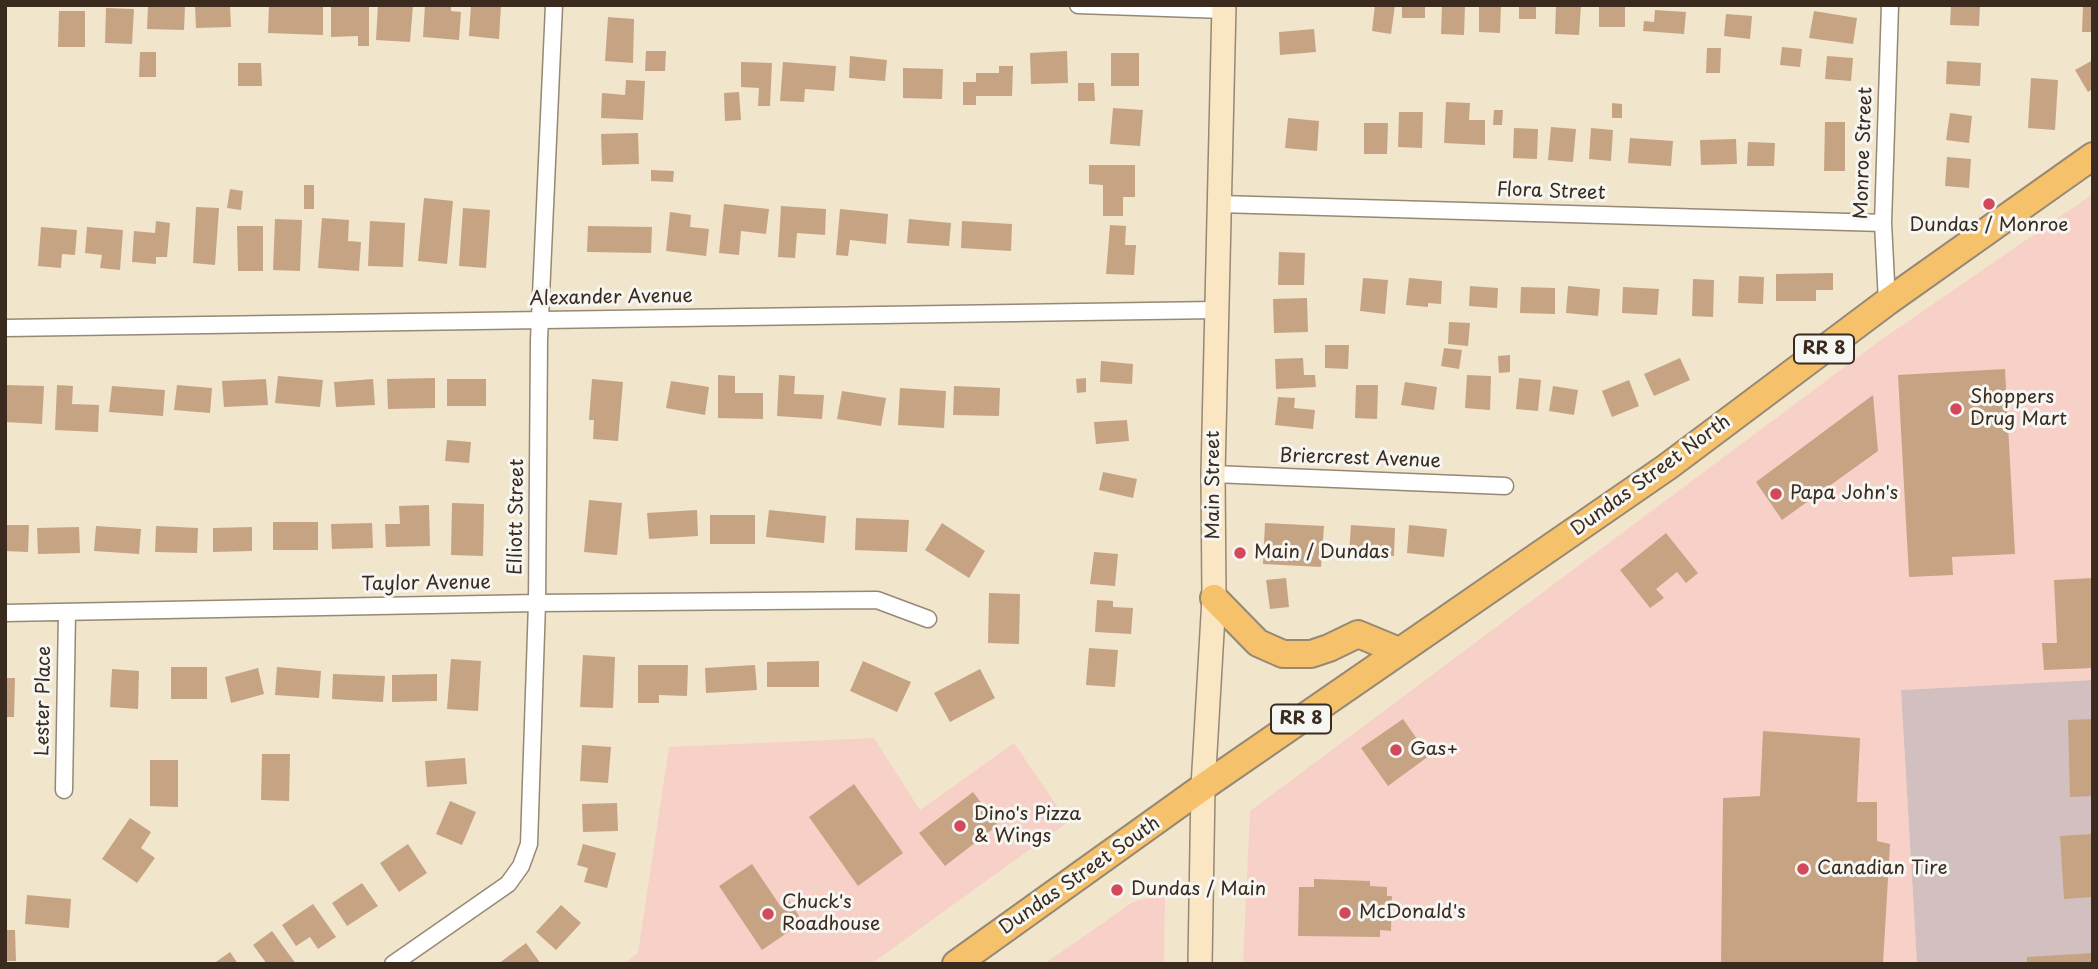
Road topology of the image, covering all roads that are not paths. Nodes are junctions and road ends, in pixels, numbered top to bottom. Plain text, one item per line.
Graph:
1 (554, 5) edge
2 (1078, 5) edge
3 (1890, 5) edge
4 (1224, 8) edge
5 (2093, 156) edge
6 (1219, 204) junction
7 (1883, 223) junction
8 (1886, 302) junction
9 (1216, 310) junction
10 (542, 320) junction
11 (5, 328) edge
12 (1213, 474) junction
13 (1504, 485) dead end
14 (1214, 598) junction
15 (537, 603) junction
16 (67, 612) junction
17 (5, 614) edge
18 (928, 619) dead end
19 (1399, 651) junction
20 (1203, 787) junction
21 (64, 790) dead end
22 (393, 964) edge
23 (956, 964) edge
24 (1200, 964) edge

1 - 10 street, Elliott Street
2 - 4 street
3 - 7 street, Monroe Street
4 - 6 main road, Main Street
5 - 8 main road, Dundas Street North / RR 8
6 - 7 street, Flora Street
6 - 9 main road, Main Street
7 - 8 street, Monroe Street
8 - 19 main road, Dundas Street North / RR 8
9 - 10 street, Alexander Avenue
9 - 12 main road, Main Street
10 - 11 street, Alexander Avenue
10 - 15 street, Elliott Street
12 - 13 street, Briercrest Avenue
12 - 14 main road, Main Street
14 - 19 main road
14 - 20 main road, Main Street
15 - 16 street, Taylor Avenue
15 - 18 street, Taylor Avenue
15 - 22 street, Elliott Street
16 - 17 street, Taylor Avenue
16 - 21 street, Lester Place
19 - 20 main road, Dundas Street North / RR 8
20 - 23 main road, Dundas Street South / RR 8
20 - 24 main road, Main Street

